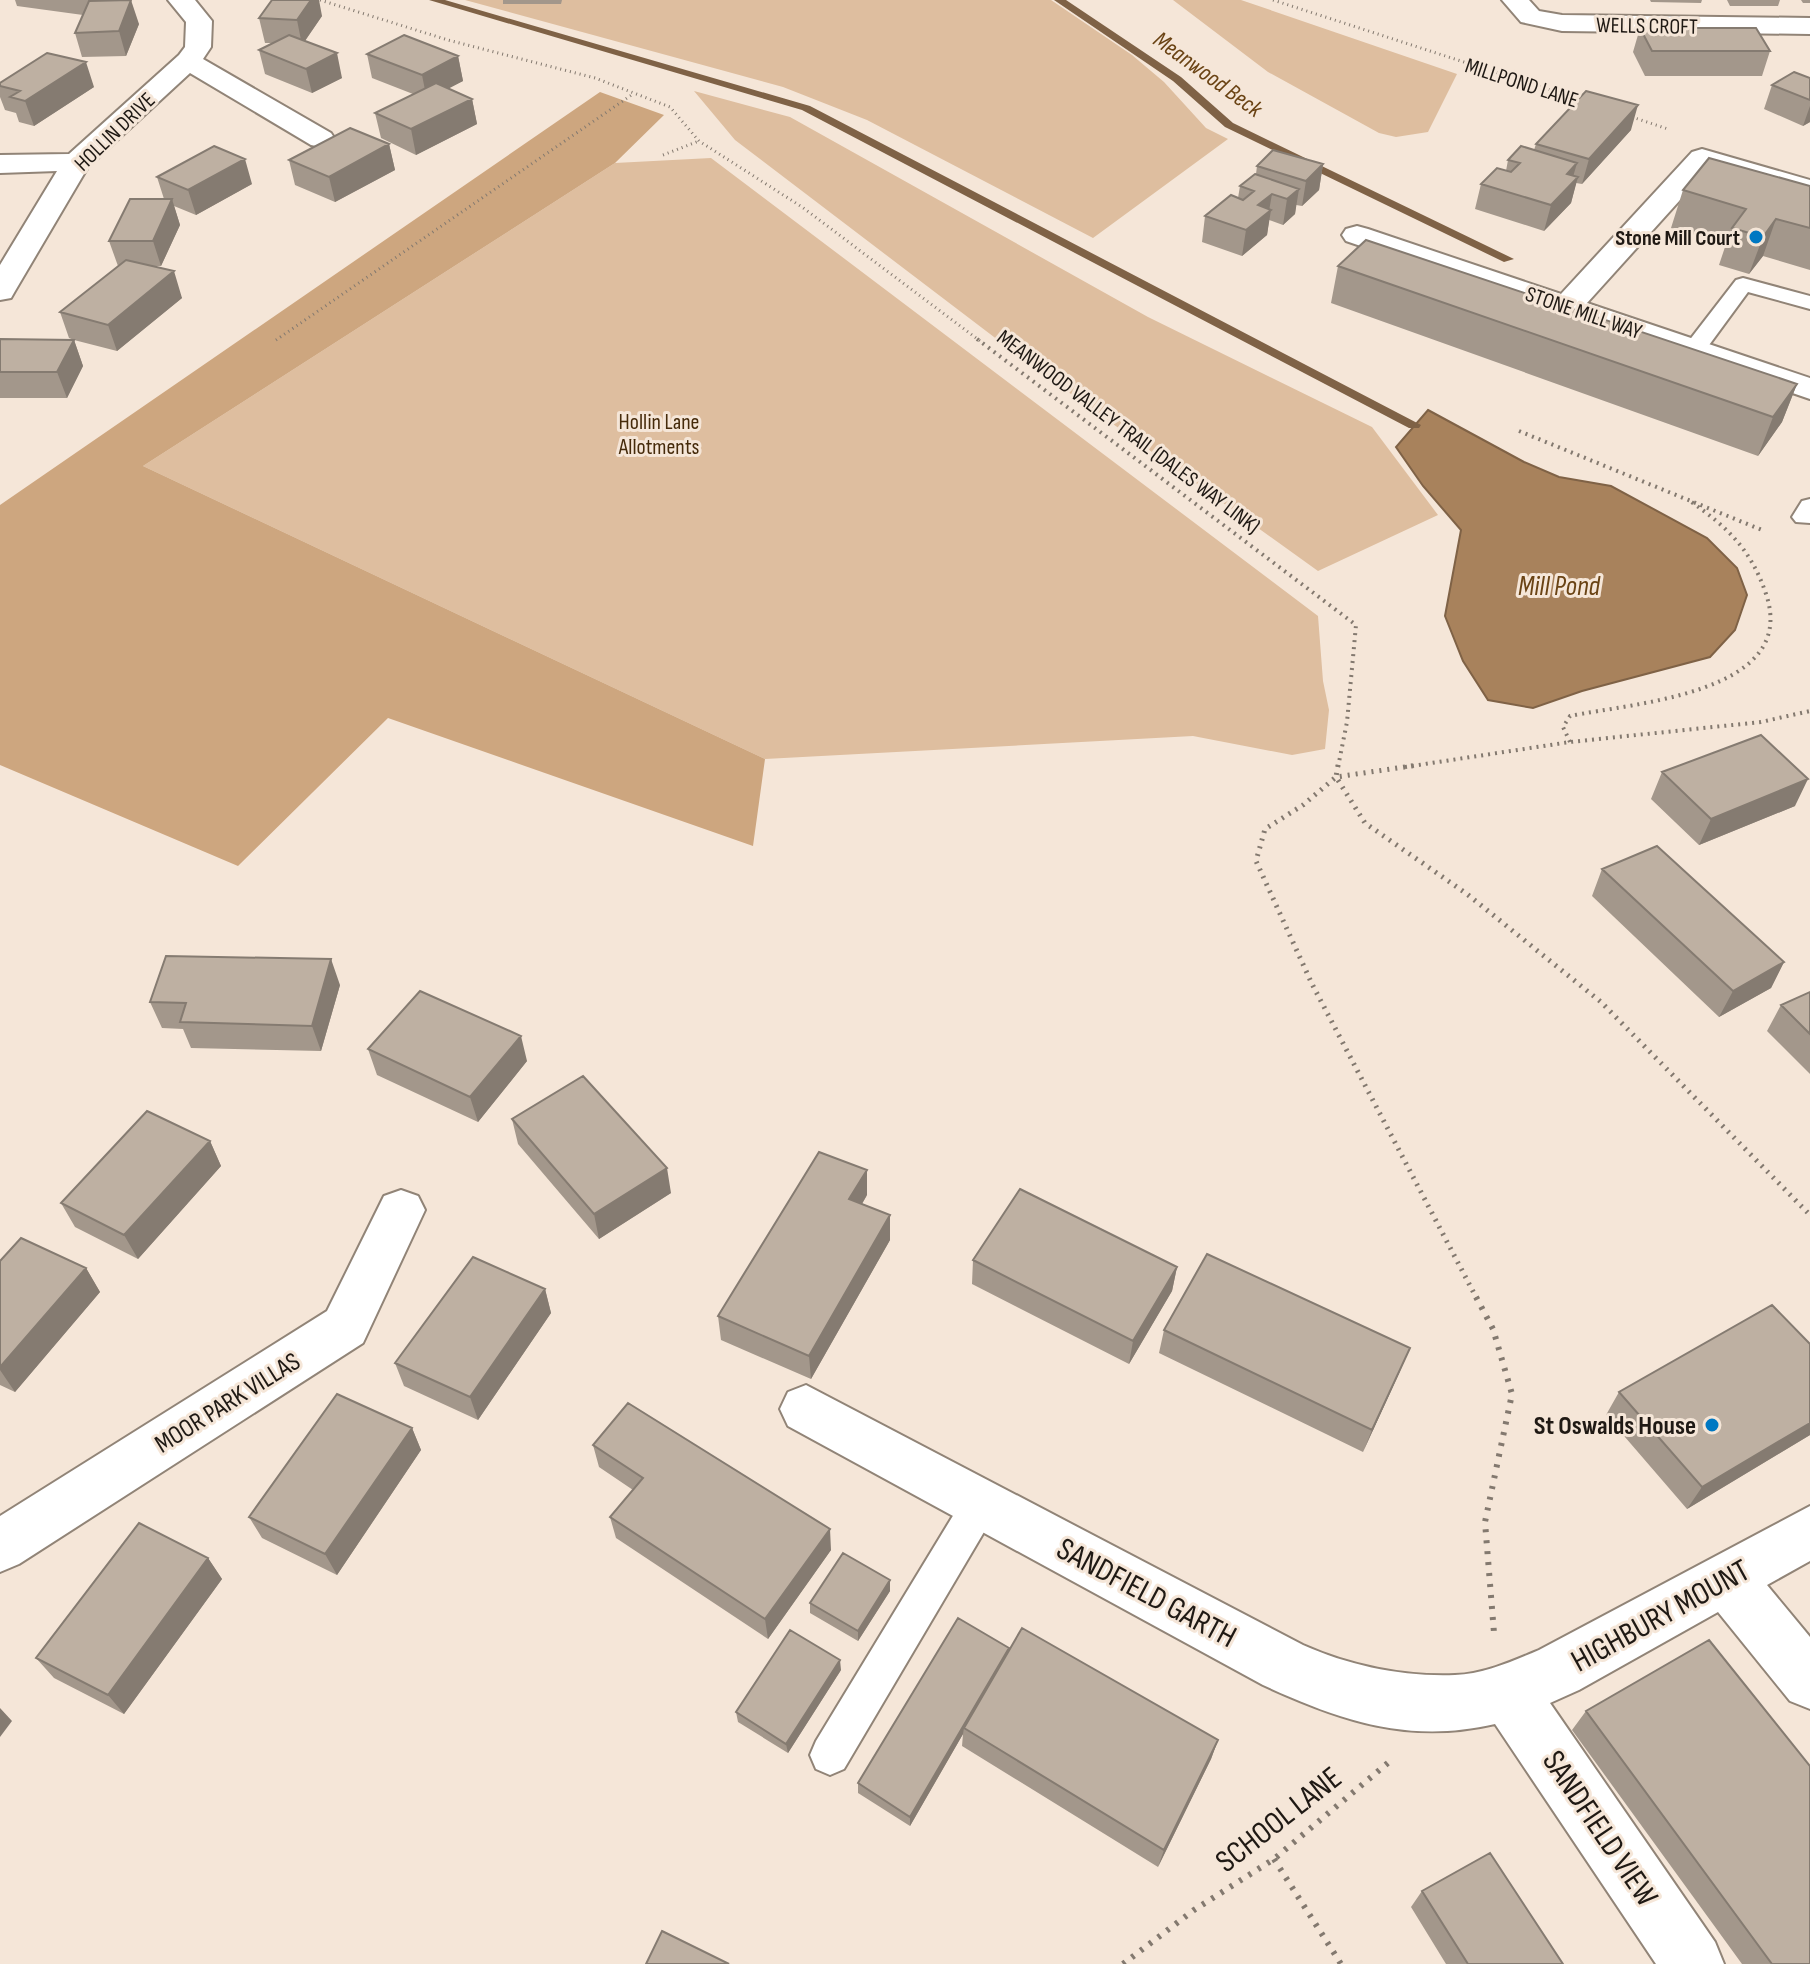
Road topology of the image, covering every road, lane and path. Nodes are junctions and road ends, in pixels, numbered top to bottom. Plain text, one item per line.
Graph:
1 (181, 0) edge
2 (320, 0) edge
3 (1273, 0) edge
4 (1515, 0) edge
5 (1800, 34) edge
6 (188, 61) junction
7 (634, 93) junction
8 (1595, 105) edge
9 (1625, 115) edge
10 (321, 139) edge
11 (699, 141) junction
12 (663, 155) dead end
13 (1702, 158) junction
14 (77, 162) junction
15 (0, 164) edge
16 (1810, 189) edge
17 (1357, 235) dead end
18 (0, 291) edge
19 (1810, 303) edge
20 (1568, 305) junction
21 (276, 340) dead end
22 (1693, 351) junction
23 (1810, 389) edge
24 (1519, 431) dead end
25 (1690, 501) junction
26 (1771, 533) dead end
27 (1810, 711) edge
28 (1570, 742) junction
29 (1336, 777) junction
30 (401, 1210) dead end
31 (1810, 1215) edge
32 (806, 1409) dead end
33 (981, 1503) junction
34 (1810, 1532) edge
35 (0, 1546) edge
36 (1727, 1580) junction
37 (1810, 1681) edge
38 (1483, 1698) junction
39 (830, 1755) dead end
40 (1274, 1859) junction
41 (1123, 1964) edge
42 (1341, 1964) edge
43 (1693, 1964) edge

1 - 6 street
2 - 7 path, MEANWOOD VALLEY TRAIL (DALES WAY LINK)
3 - 8 path, MILLPOND LANE
4 - 5 street, WELLS CROFT
6 - 10 street
6 - 14 street, HOLLIN DRIVE
7 - 11 path, MEANWOOD VALLEY TRAIL (DALES WAY LINK)
7 - 21 path
9 - 13 path
11 - 12 path
11 - 29 path, MEANWOOD VALLEY TRAIL (DALES WAY LINK)
13 - 16 street
13 - 20 street
14 - 15 street
14 - 18 street, HOLLIN DRIVE
17 - 20 street, STONE MILL WAY
19 - 22 lane
20 - 22 street, STONE MILL WAY
22 - 23 street, STONE MILL WAY
24 - 25 path
25 - 26 path
25 - 28 path
27 - 28 path
28 - 29 path
29 - 31 path
29 - 38 path
30 - 35 street, MOOR PARK VILLAS
32 - 33 street, SANDFIELD GARTH
33 - 38 street, SANDFIELD GARTH
33 - 39 lane
34 - 36 street, HIGHBURY MOUNT
36 - 37 street
36 - 38 street, HIGHBURY MOUNT
38 - 40 path, SCHOOL LANE
38 - 43 street, SANDFIELD VIEW
40 - 41 path, SCHOOL LANE
40 - 42 path

